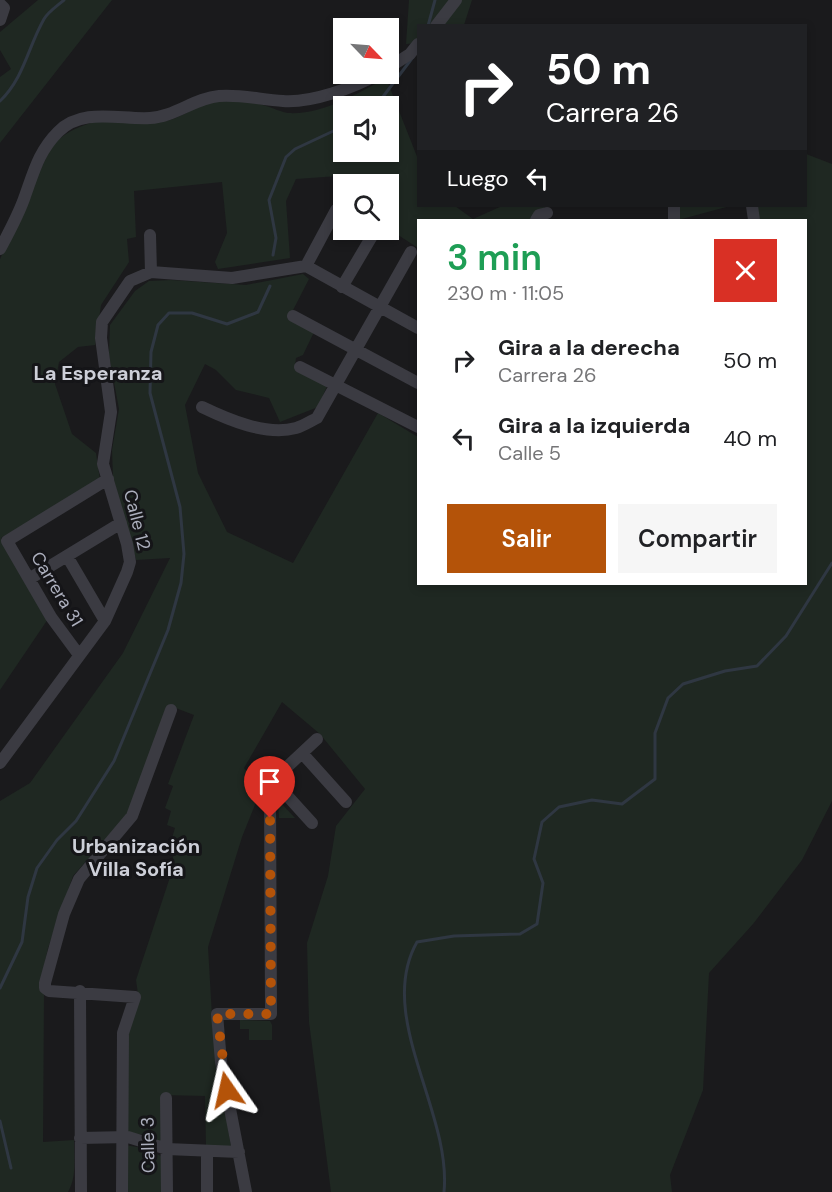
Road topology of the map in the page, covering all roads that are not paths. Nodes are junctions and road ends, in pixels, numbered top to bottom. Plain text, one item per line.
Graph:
1 (456, 0) edge
2 (440, 21) edge
3 (417, 45) edge
4 (399, 61) edge
5 (355, 84) edge
6 (547, 213) dead end
7 (333, 216) edge
8 (537, 219) edge
9 (150, 235) dead end
10 (370, 240) edge
11 (0, 249) edge
12 (411, 252) dead end
13 (306, 266) junction
14 (151, 272) junction
15 (342, 286) junction
16 (381, 308) junction
17 (293, 316) dead end
18 (417, 327) edge
19 (357, 351) junction
20 (300, 367) dead end
21 (417, 382) edge
22 (338, 386) junction
23 (202, 407) dead end
24 (417, 426) edge
25 (108, 479) junction
26 (121, 523) junction
27 (67, 556) junction
28 (29, 579) junction
29 (105, 621) junction
30 (79, 655) junction
31 (171, 710) dead end
32 (317, 739) dead end
33 (302, 753) junction
34 (0, 763) edge
35 (273, 780) junction
36 (346, 802) dead end
37 (312, 823) dead end
38 (80, 991) junction
39 (166, 1098) dead end
40 (80, 1138) junction
41 (122, 1138) junction
42 (167, 1149) junction
43 (207, 1152) junction
44 (239, 1152) junction
45 (81, 1192) edge
46 (122, 1192) edge
47 (167, 1192) edge
48 (207, 1192) edge
49 (246, 1192) edge

1 - 2 street
3 - 4 street
5 - 11 street
6 - 8 street
7 - 13 street
9 - 14 street
10 - 15 street
12 - 16 street
13 - 14 street
13 - 15 street
14 - 25 street, Calle 12
15 - 16 street
16 - 18 street
16 - 19 street
17 - 19 street
19 - 21 street
19 - 22 street
20 - 22 street
22 - 23 street
22 - 24 street
25 - 26 street, Calle 12
25 - 28 street, Carrera 31
26 - 27 street
26 - 29 street, Calle 12
27 - 28 street
27 - 29 street
28 - 30 street, Carrera 31
29 - 30 street, Calle 12
30 - 34 street, Calle 12
31 - 38 street
32 - 33 street
33 - 35 street
33 - 36 street
35 - 37 street
35 - 44 street
38 - 40 street
38 - 41 street
39 - 42 street, Calle 3
40 - 41 street
40 - 45 street
41 - 42 street
41 - 46 street
42 - 43 street
42 - 47 street, Calle 3
43 - 44 street
43 - 48 street
44 - 49 street

